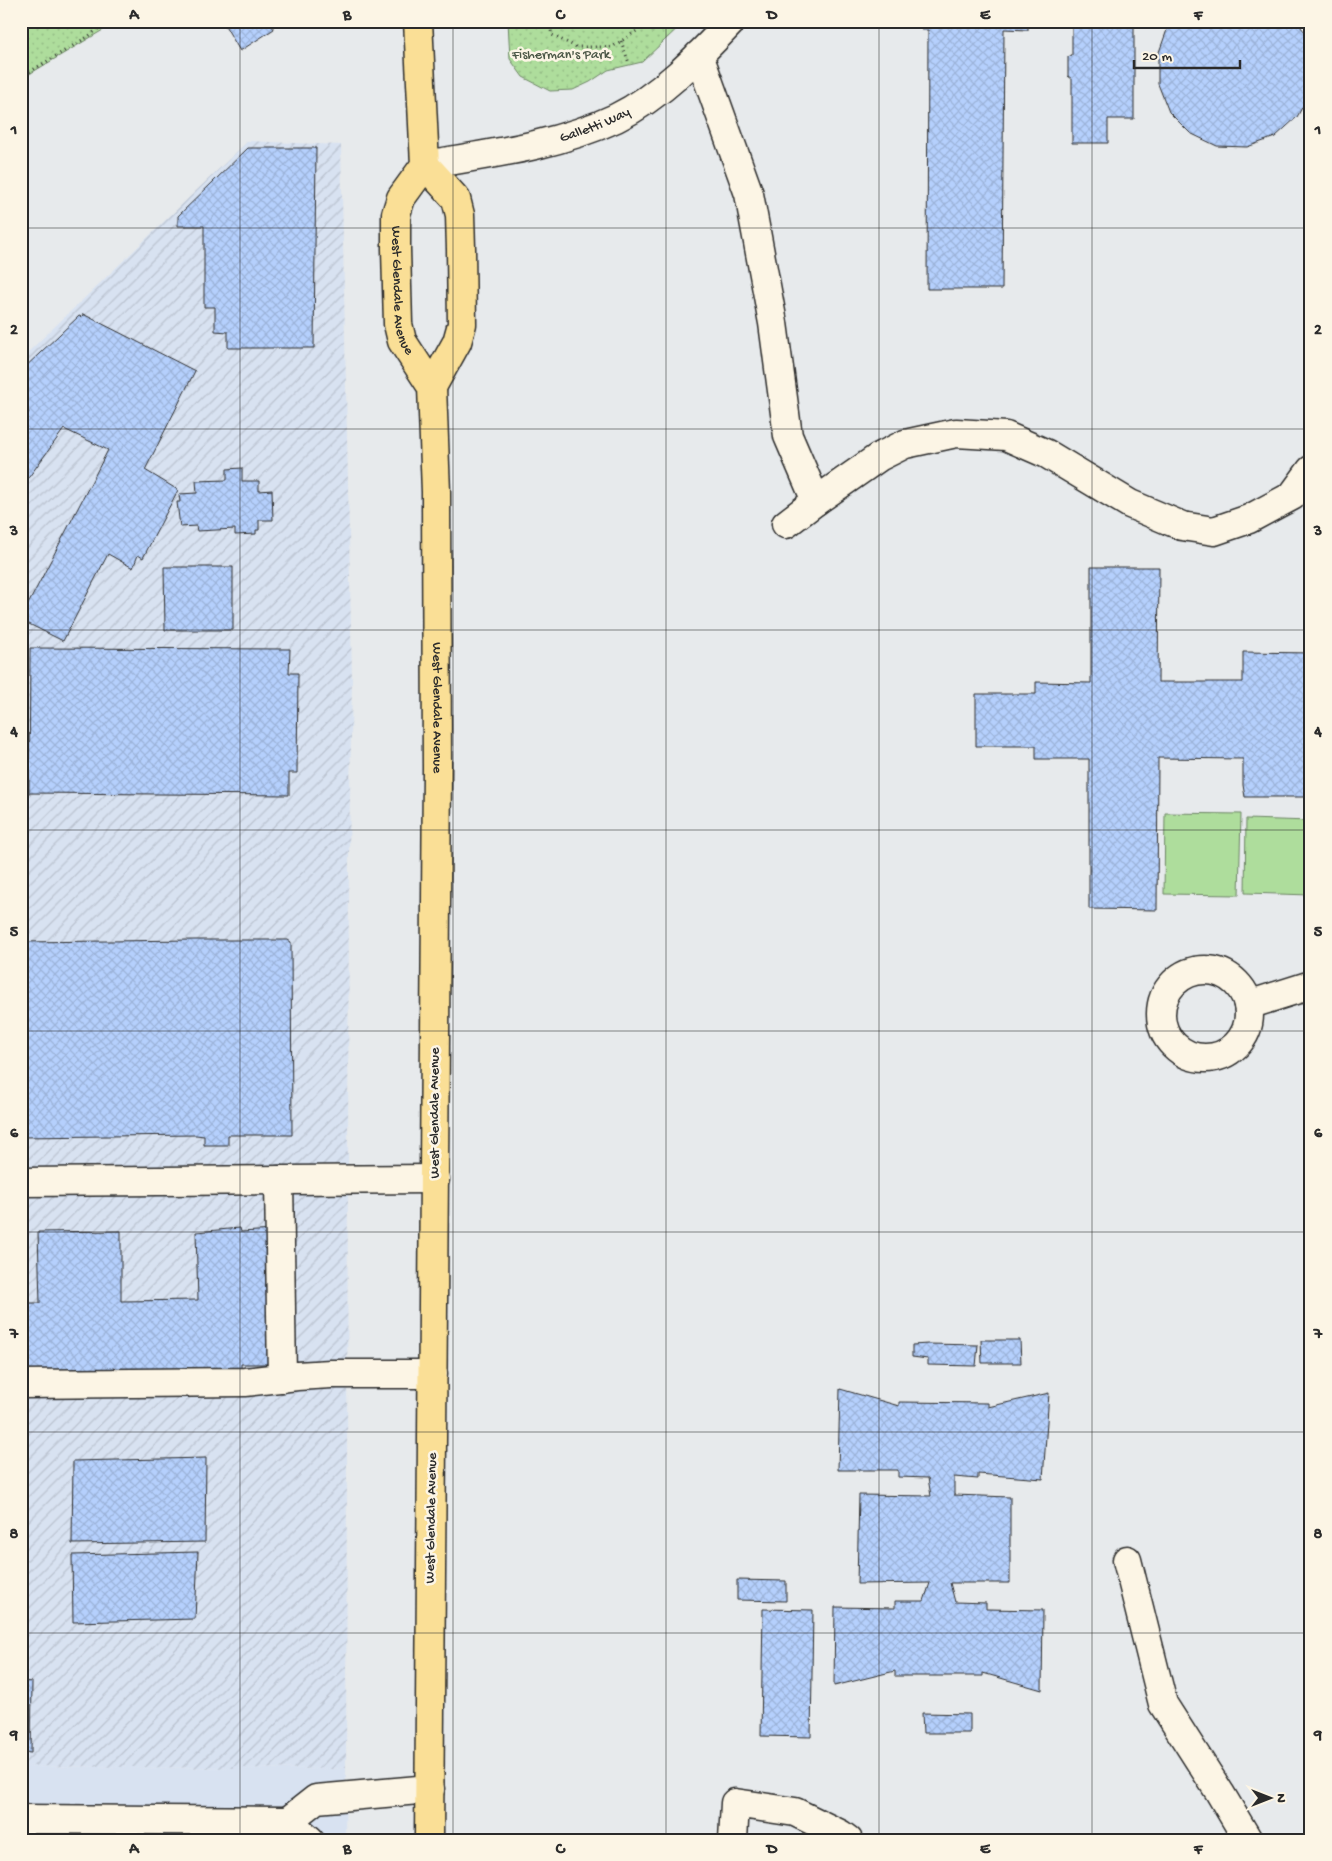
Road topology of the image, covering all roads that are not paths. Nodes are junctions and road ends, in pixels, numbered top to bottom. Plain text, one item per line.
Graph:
1 (418, 21) edge
2 (732, 21) edge
3 (699, 55) junction
4 (425, 165) junction
5 (432, 387) junction
6 (1311, 470) edge
7 (816, 501) junction
8 (786, 524) dead end
9 (1311, 985) edge
10 (1248, 1005) dead end
11 (434, 1179) junction
12 (279, 1180) junction
13 (21, 1182) edge
14 (433, 1374) junction
15 (282, 1378) junction
16 (21, 1384) edge
17 (1127, 1560) dead end
18 (430, 1789) junction
19 (21, 1819) edge
20 (288, 1821) junction
21 (310, 1840) edge
22 (429, 1840) edge
23 (733, 1840) edge
24 (848, 1840) edge
25 (1248, 1840) edge

1 - 4 main road
2 - 3 street, Galletti Way
3 - 4 street, Galletti Way
3 - 7 street
4 - 5 main road, West Glendale Avenue
4 - 5 main road
5 - 11 main road, West Glendale Avenue
6 - 7 street
7 - 8 street
9 - 10 street
11 - 12 street
11 - 14 main road, West Glendale Avenue
12 - 13 street
12 - 15 street
14 - 15 street
14 - 18 main road, West Glendale Avenue
15 - 16 street
17 - 25 street
18 - 20 street
18 - 22 main road, West Glendale Avenue
19 - 20 street
20 - 21 street
23 - 24 street

